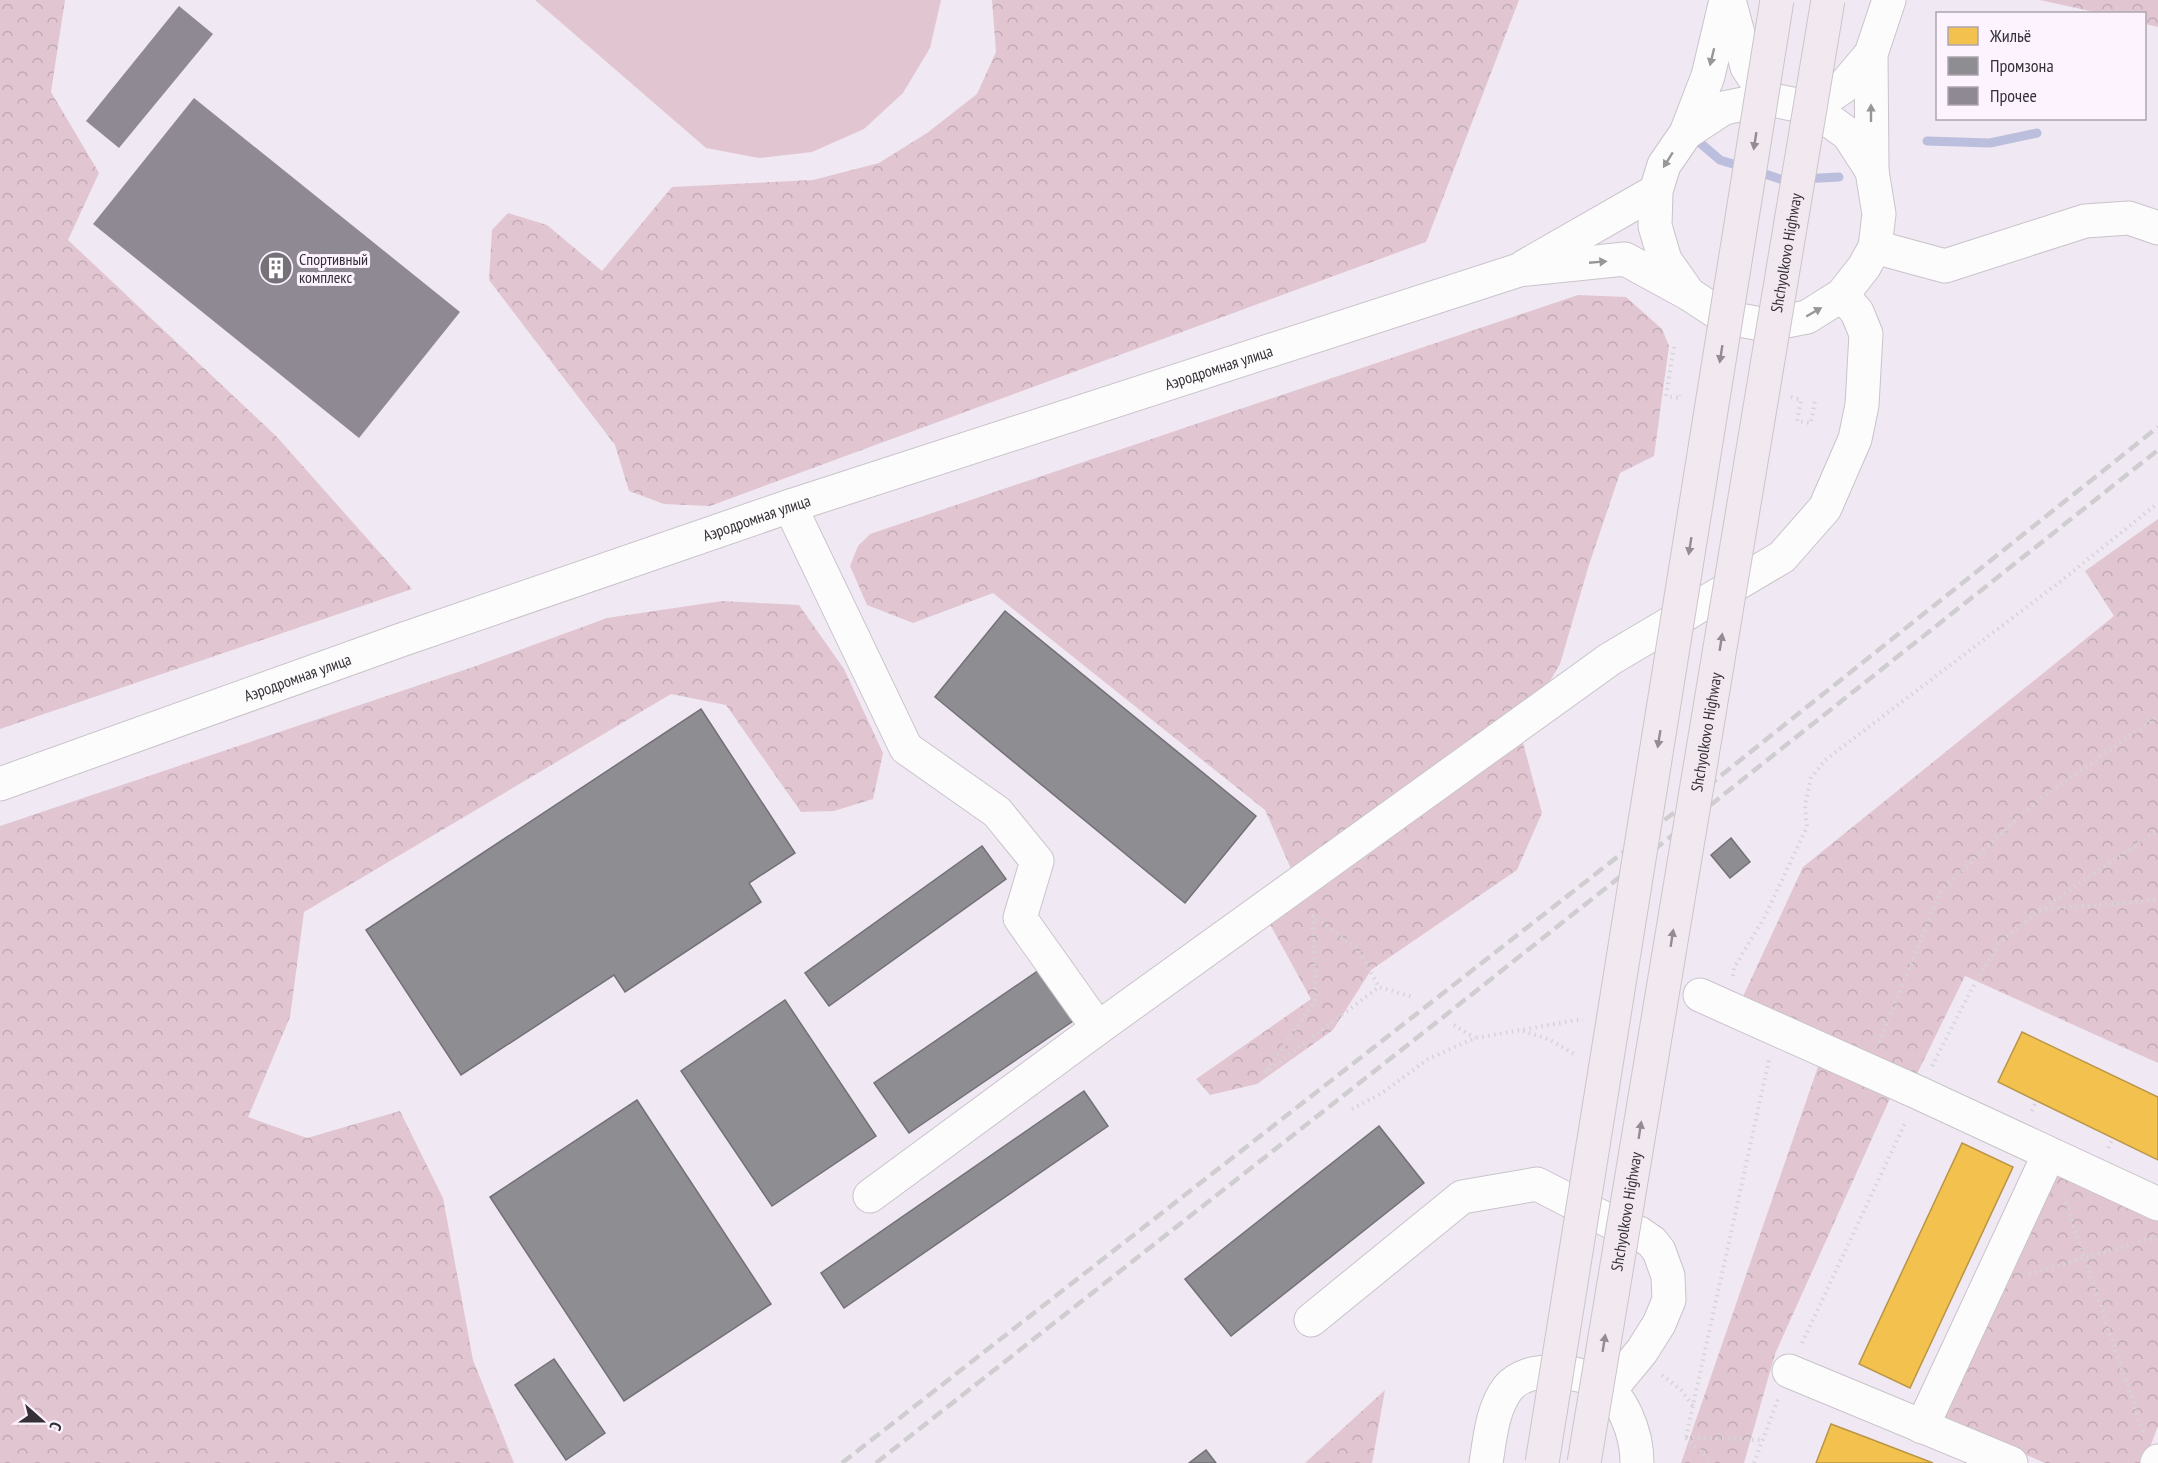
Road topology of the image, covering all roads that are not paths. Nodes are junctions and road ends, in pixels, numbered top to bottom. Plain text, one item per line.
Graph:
1 (1728, 0) edge
2 (1777, 0) edge
3 (1828, 0) edge
4 (1888, 0) edge
5 (1871, 54) junction
6 (1768, 99) junction
7 (1812, 108) junction
8 (1686, 133) junction
9 (1872, 171) junction
10 (1656, 191) junction
11 (2158, 228) edge
12 (1875, 247) junction
13 (1519, 270) junction
14 (1689, 294) junction
15 (1842, 295) junction
16 (790, 506) junction
17 (0, 784) edge
18 (1700, 995) road end
19 (1098, 1028) junction
20 (2049, 1154) junction
21 (870, 1196) dead end
22 (2158, 1204) edge
23 (1311, 1320) dead end
24 (1789, 1371) road end
25 (1609, 1391) junction
26 (1922, 1427) junction
27 (1486, 1463) edge
28 (1542, 1463) edge
29 (1584, 1463) edge
30 (1637, 1463) edge
31 (2011, 1463) edge

1 - 6 street
1 -> 8 street
2 -> 28 main road, bridge
29 -> 3 main road, Shchyolkovo Highway, bridge
4 - 5 street
5 - 7 street
9 -> 5 street
6 - 7 street
6 - 8 street
7 - 9 street
8 -> 10 street
9 - 12 street
10 - 13 street
10 - 14 street
11 - 12 street
12 - 15 street
13 -> 14 street
13 - 16 street, Аэродромная улица
14 -> 15 street
15 - 19 street
16 - 17 street, Аэродромная улица
16 - 19 street
18 - 20 street
19 - 21 street
20 - 22 street
20 - 26 street
23 - 25 street
24 - 26 street
25 - 27 street
25 - 30 street
26 - 31 street

